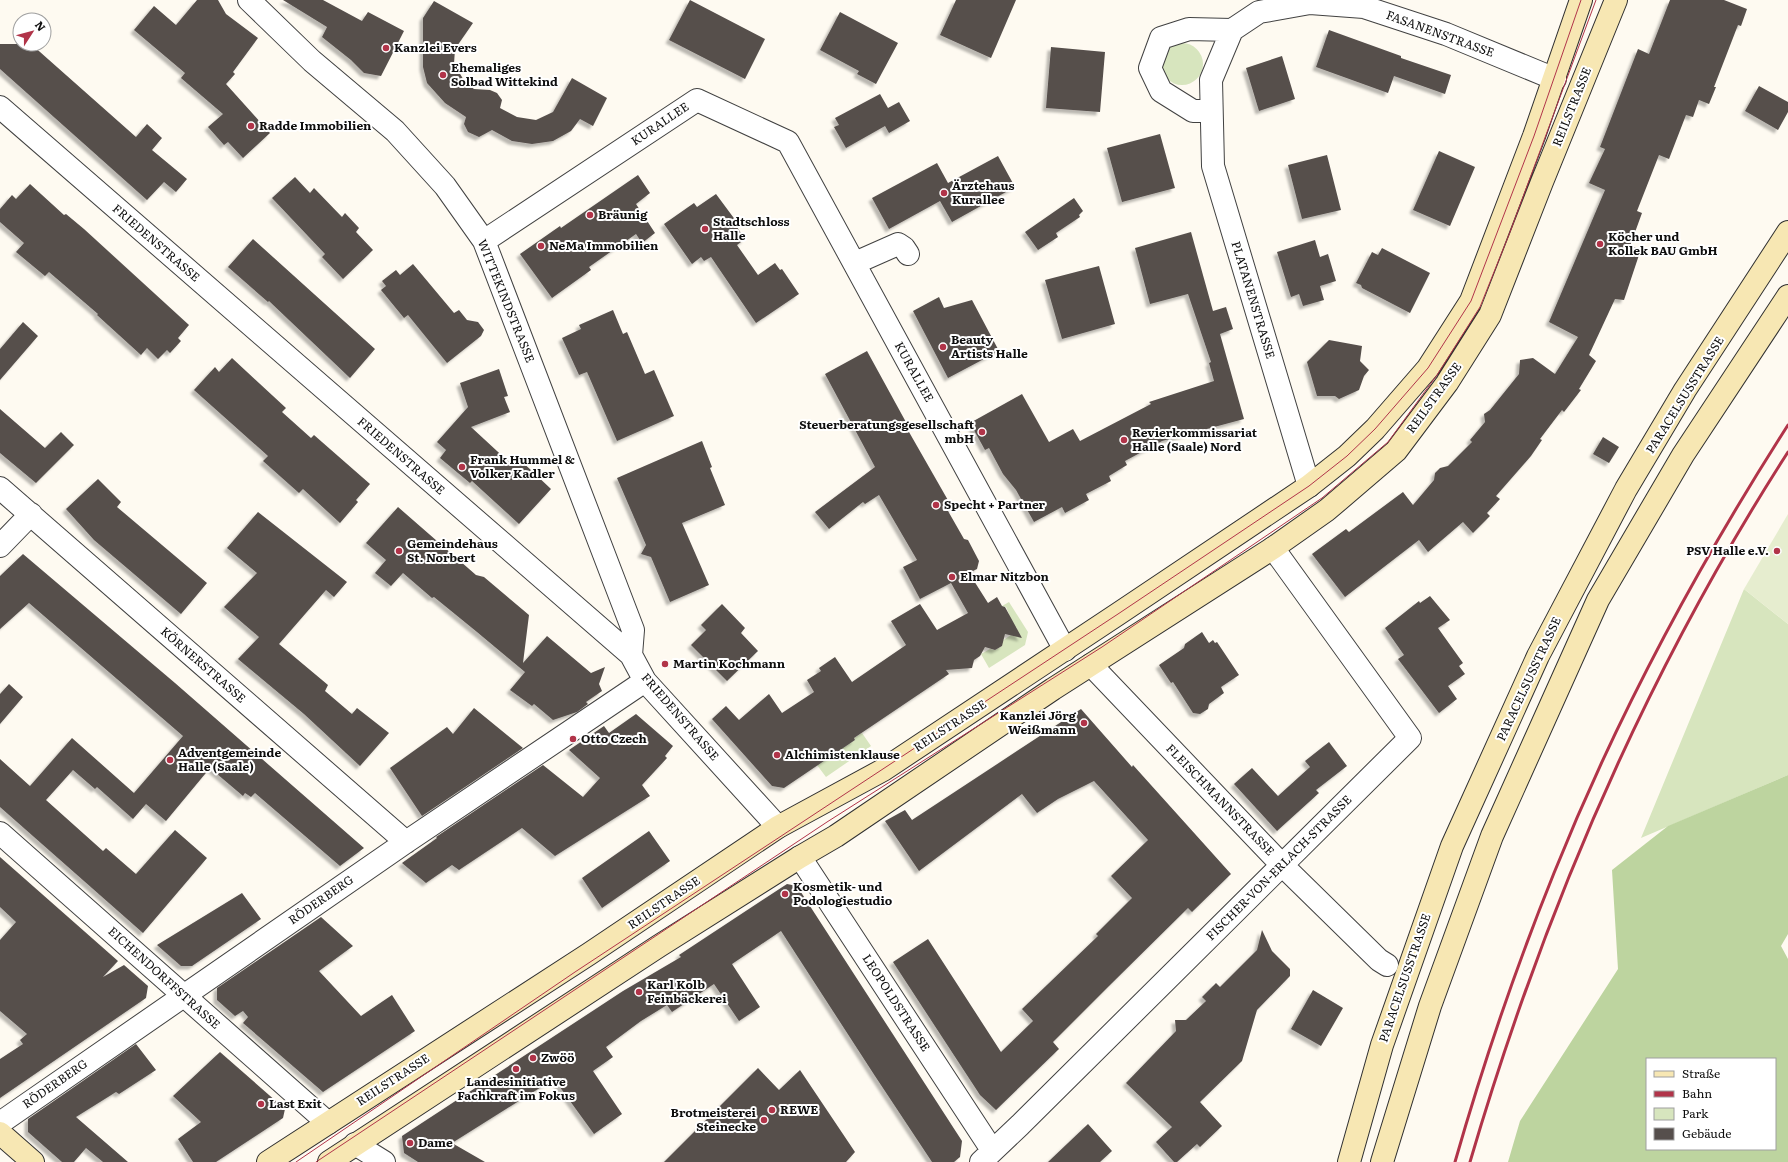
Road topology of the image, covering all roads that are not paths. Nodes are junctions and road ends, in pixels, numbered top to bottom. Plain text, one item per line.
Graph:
1 (250, 0) edge
2 (1581, 0) edge
3 (1616, 0) edge
4 (1232, 30) junction
5 (1555, 79) junction
6 (0, 107) edge
7 (1211, 111) junction
8 (1788, 232) edge
9 (484, 241) junction
10 (908, 254) dead end
11 (855, 263) junction
12 (1788, 296) edge
13 (1309, 486) junction
14 (0, 488) edge
15 (31, 514) junction
16 (0, 546) edge
17 (1273, 548) junction
18 (1065, 650) junction
19 (631, 655) junction
20 (1091, 666) junction
21 (645, 681) junction
22 (778, 827) junction
23 (0, 833) edge
24 (406, 842) junction
25 (800, 857) junction
26 (1281, 864) junction
27 (1387, 965) dead end
28 (183, 995) junction
29 (0, 1123) edge
30 (328, 1123) junction
31 (0, 1133) edge
32 (355, 1144) junction
33 (986, 1156) edge
34 (33, 1162) edge
35 (268, 1162) edge
36 (329, 1162) edge
37 (384, 1162) edge
38 (1349, 1162) edge
39 (1382, 1162) edge

1 - 9 street, WITTEKINDSTRASSE
2 - 5 street, REILSTRASSE
3 - 17 street, REILSTRASSE
4 - 5 street, FASANENSTRASSE
4 - 7 street, PLATANENSTRASSE
4 - 7 street
5 - 13 street, REILSTRASSE
6 - 19 street, FRIEDENSTRASSE
7 - 13 street, PLATANENSTRASSE
8 - 38 street, PARACELSUSSTRASSE
9 - 11 street, KURALLEE
9 - 19 street, WITTEKINDSTRASSE
10 - 11 street
11 - 18 street, KURALLEE
12 - 39 street
13 - 18 street, REILSTRASSE
14 - 15 street, KÖRNERSTRASSE
15 - 16 street
15 - 24 street, KÖRNERSTRASSE
17 - 20 street, REILSTRASSE
17 - 26 street, FISCHER-VON-ERLACH-STRASSE
18 - 20 street
18 - 22 street, REILSTRASSE
19 - 21 street, FRIEDENSTRASSE
20 - 25 street, REILSTRASSE
20 - 26 street, FLEISCHMANNSTRASSE
21 - 22 street, FRIEDENSTRASSE
21 - 24 street, RÖDERBERG
22 - 30 street, REILSTRASSE
23 - 28 street, EICHENDORFFSTRASSE
24 - 28 street, RÖDERBERG
25 - 32 street, REILSTRASSE
25 - 33 street, LEOPOLDSTRASSE
26 - 27 street, FLEISCHMANNSTRASSE
26 - 33 street, FISCHER-VON-ERLACH-STRASSE
28 - 29 street, RÖDERBERG
28 - 30 street, EICHENDORFFSTRASSE
30 - 35 street, REILSTRASSE
31 - 34 street
32 - 36 street, REILSTRASSE
32 - 37 street

